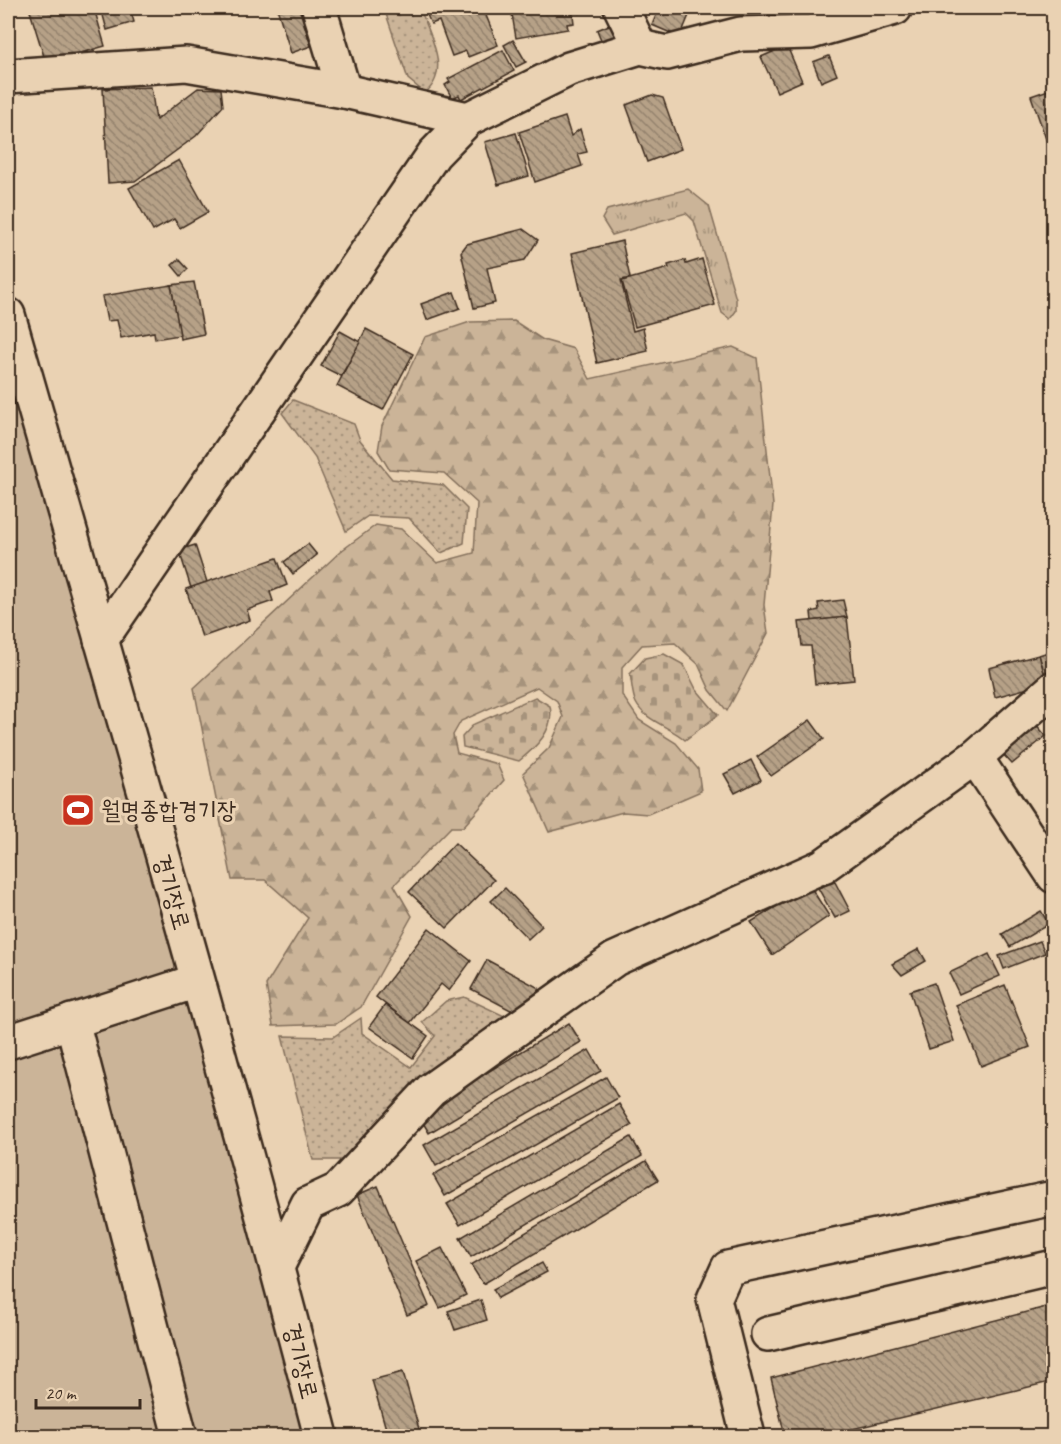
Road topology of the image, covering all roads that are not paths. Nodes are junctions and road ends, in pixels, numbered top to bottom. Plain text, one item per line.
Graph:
1 (319, 8) edge
2 (621, 8) edge
3 (895, 8) edge
4 (640, 47) junction
5 (8, 76) edge
6 (344, 92) junction
7 (468, 119) junction
8 (8, 315) edge
9 (101, 640) junction
10 (1053, 688) edge
11 (975, 758) junction
12 (1053, 876) edge
13 (197, 981) junction
14 (72, 1021) junction
15 (8, 1042) edge
16 (1053, 1198) edge
17 (277, 1267) junction
18 (1053, 1267) edge
19 (768, 1334) dead end
20 (180, 1437) edge
21 (321, 1437) edge
22 (748, 1437) edge

1 - 6 street
2 - 4 street
3 - 4 street
4 - 7 street
5 - 6 street
6 - 7 street
7 - 9 street
8 - 9 street, 경기장로
9 - 13 street, 경기장로
10 - 11 street
11 - 12 street
11 - 17 street
13 - 14 street
13 - 17 street, 경기장로
14 - 15 street
14 - 20 street
16 - 22 street
17 - 21 street, 경기장로
18 - 19 street

